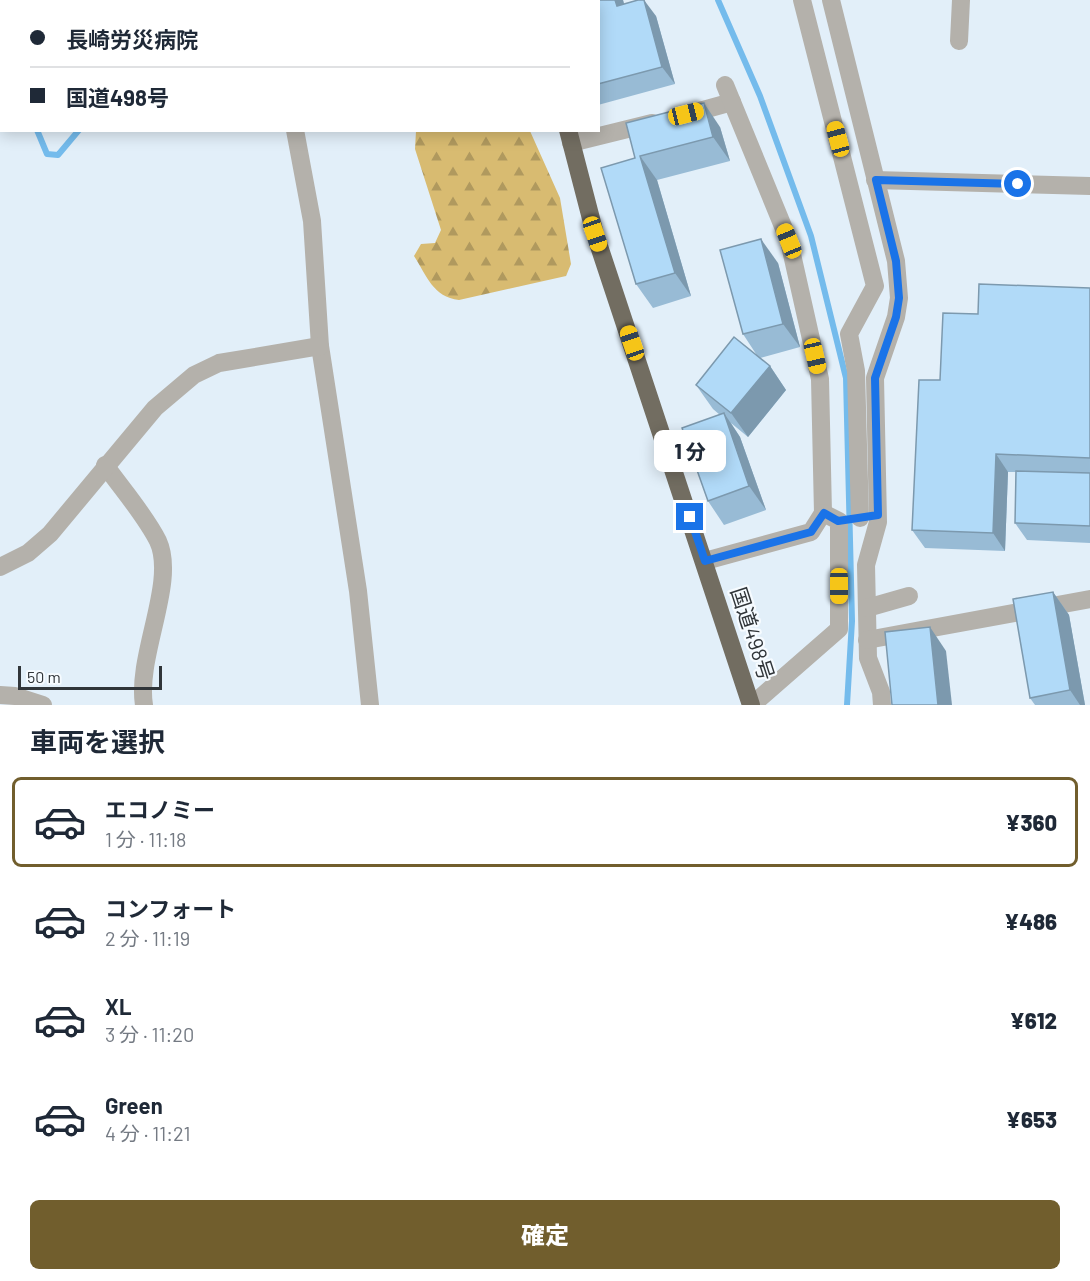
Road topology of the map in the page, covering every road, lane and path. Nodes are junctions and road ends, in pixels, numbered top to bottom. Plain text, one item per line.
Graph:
1 (802, 0) edge
2 (831, 0) edge
3 (961, 0) edge
4 (959, 41) dead end
5 (600, 129) edge
6 (295, 132) edge
7 (588, 132) edge
8 (569, 137) edge
9 (876, 180) junction
10 (1090, 186) edge
11 (320, 346) junction
12 (105, 465) junction
13 (831, 517) junction
14 (869, 517) junction
15 (705, 561) junction
16 (0, 567) edge
17 (909, 596) dead end
18 (1090, 599) edge
19 (867, 608) junction
20 (867, 640) junction
21 (0, 695) edge
22 (43, 705) edge
23 (144, 705) edge
24 (370, 705) edge
25 (752, 705) edge
26 (882, 705) edge

1 - 14 street
2 - 9 street
3 - 4 street
5 - 13 street
6 - 11 street
7 - 8 street
8 - 15 highway, 国道498号
9 - 10 street
9 - 14 street
11 - 12 street
11 - 24 street
12 - 16 street
12 - 23 street
13 - 14 street
13 - 15 street
13 - 25 street
14 - 19 street
15 - 25 highway, 国道498号
17 - 19 street
18 - 20 street
19 - 20 street
20 - 26 street
21 - 22 street

